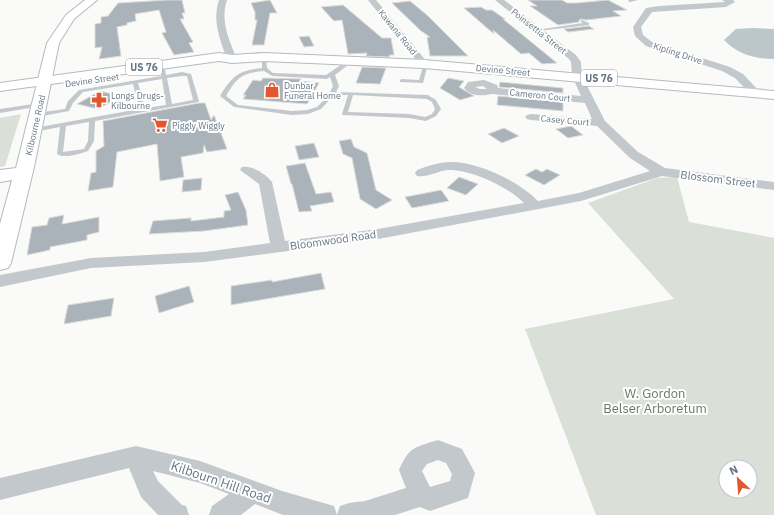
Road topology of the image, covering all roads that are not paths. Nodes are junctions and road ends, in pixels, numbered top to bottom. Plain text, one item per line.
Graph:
1 (92, 0) edge
2 (223, 0) edge
3 (372, 0) edge
4 (499, 0) edge
5 (636, 0) edge
6 (726, 0) edge
7 (630, 1) edge
8 (582, 21) dead end
9 (538, 30) junction
10 (232, 59) junction
11 (350, 61) junction
12 (265, 63) junction
13 (425, 64) junction
14 (164, 70) junction
15 (332, 75) junction
16 (577, 76) junction
17 (402, 81) dead end
18 (136, 83) junction
19 (44, 84) junction
20 (0, 87) edge
21 (492, 91) dead end
22 (0, 93) edge
23 (332, 93) junction
24 (755, 93) junction
25 (351, 94) junction
26 (774, 95) edge
27 (588, 100) junction
28 (169, 105) junction
29 (142, 110) junction
30 (0, 111) edge
31 (37, 117) junction
32 (531, 117) dead end
33 (92, 119) junction
34 (600, 123) junction
35 (63, 124) junction
36 (247, 170) dead end
37 (662, 172) junction
38 (24, 173) junction
39 (422, 173) dead end
40 (0, 176) edge
41 (774, 186) edge
42 (534, 205) junction
43 (279, 248) junction
44 (0, 263) edge
45 (0, 281) edge
46 (136, 456) junction
47 (0, 489) edge
48 (252, 492) junction
49 (421, 495) dead end
50 (177, 515) edge
51 (221, 515) edge
52 (324, 515) edge
53 (349, 515) edge

1 - 19 main road, Kilbourne Road
2 - 10 street
3 - 13 street, Kawana Road
4 - 9 street, Poinsettia Street
5 - 7 lane
6 - 24 street, Kipling Drive
8 - 9 lane
9 - 16 street, Poinsettia Street
10 - 12 main road, Devine Street / US 76
10 - 14 main road, Devine Street / US 76
11 - 12 main road, Devine Street / US 76
11 - 13 main road, Devine Street / US 76
11 - 15 lane
12 - 15 lane
12 - 23 lane
13 - 16 main road, Devine Street / US 76
13 - 17 lane
14 - 18 lane
14 - 19 main road, Devine Street / US 76
14 - 28 lane
14 - 28 lane
15 - 23 lane
16 - 24 main road, Devine Street / US 76
16 - 27 street, Poinsettia Street
18 - 29 lane
18 - 31 lane
19 - 20 main road, Devine Street / US 76
19 - 22 main road, Devine Street / US 76
19 - 31 main road, Kilbourne Road
21 - 27 street, Cameron Court
23 - 25 lane
24 - 26 main road, Devine Street / US 76
25 - 25 lane
27 - 34 street, Poinsettia Street
28 - 29 lane
29 - 33 lane
30 - 31 lane
31 - 35 lane
31 - 38 main road, Kilbourne Road
32 - 34 street, Casey Court
33 - 35 lane
33 - 35 lane
34 - 37 street, Poinsettia Street
36 - 43 street
37 - 41 street, Blossom Street
37 - 42 street, Bloomwood Road
38 - 40 main road
38 - 44 main road, Kilbourne Road
39 - 42 street
42 - 43 street, Bloomwood Road
43 - 45 street, Bloomwood Road
46 - 47 street, Kilbourn Hill Road
46 - 48 street, Kilbourn Hill Road
46 - 50 street
48 - 51 street
48 - 52 street, Kilbourn Hill Road
49 - 53 street

